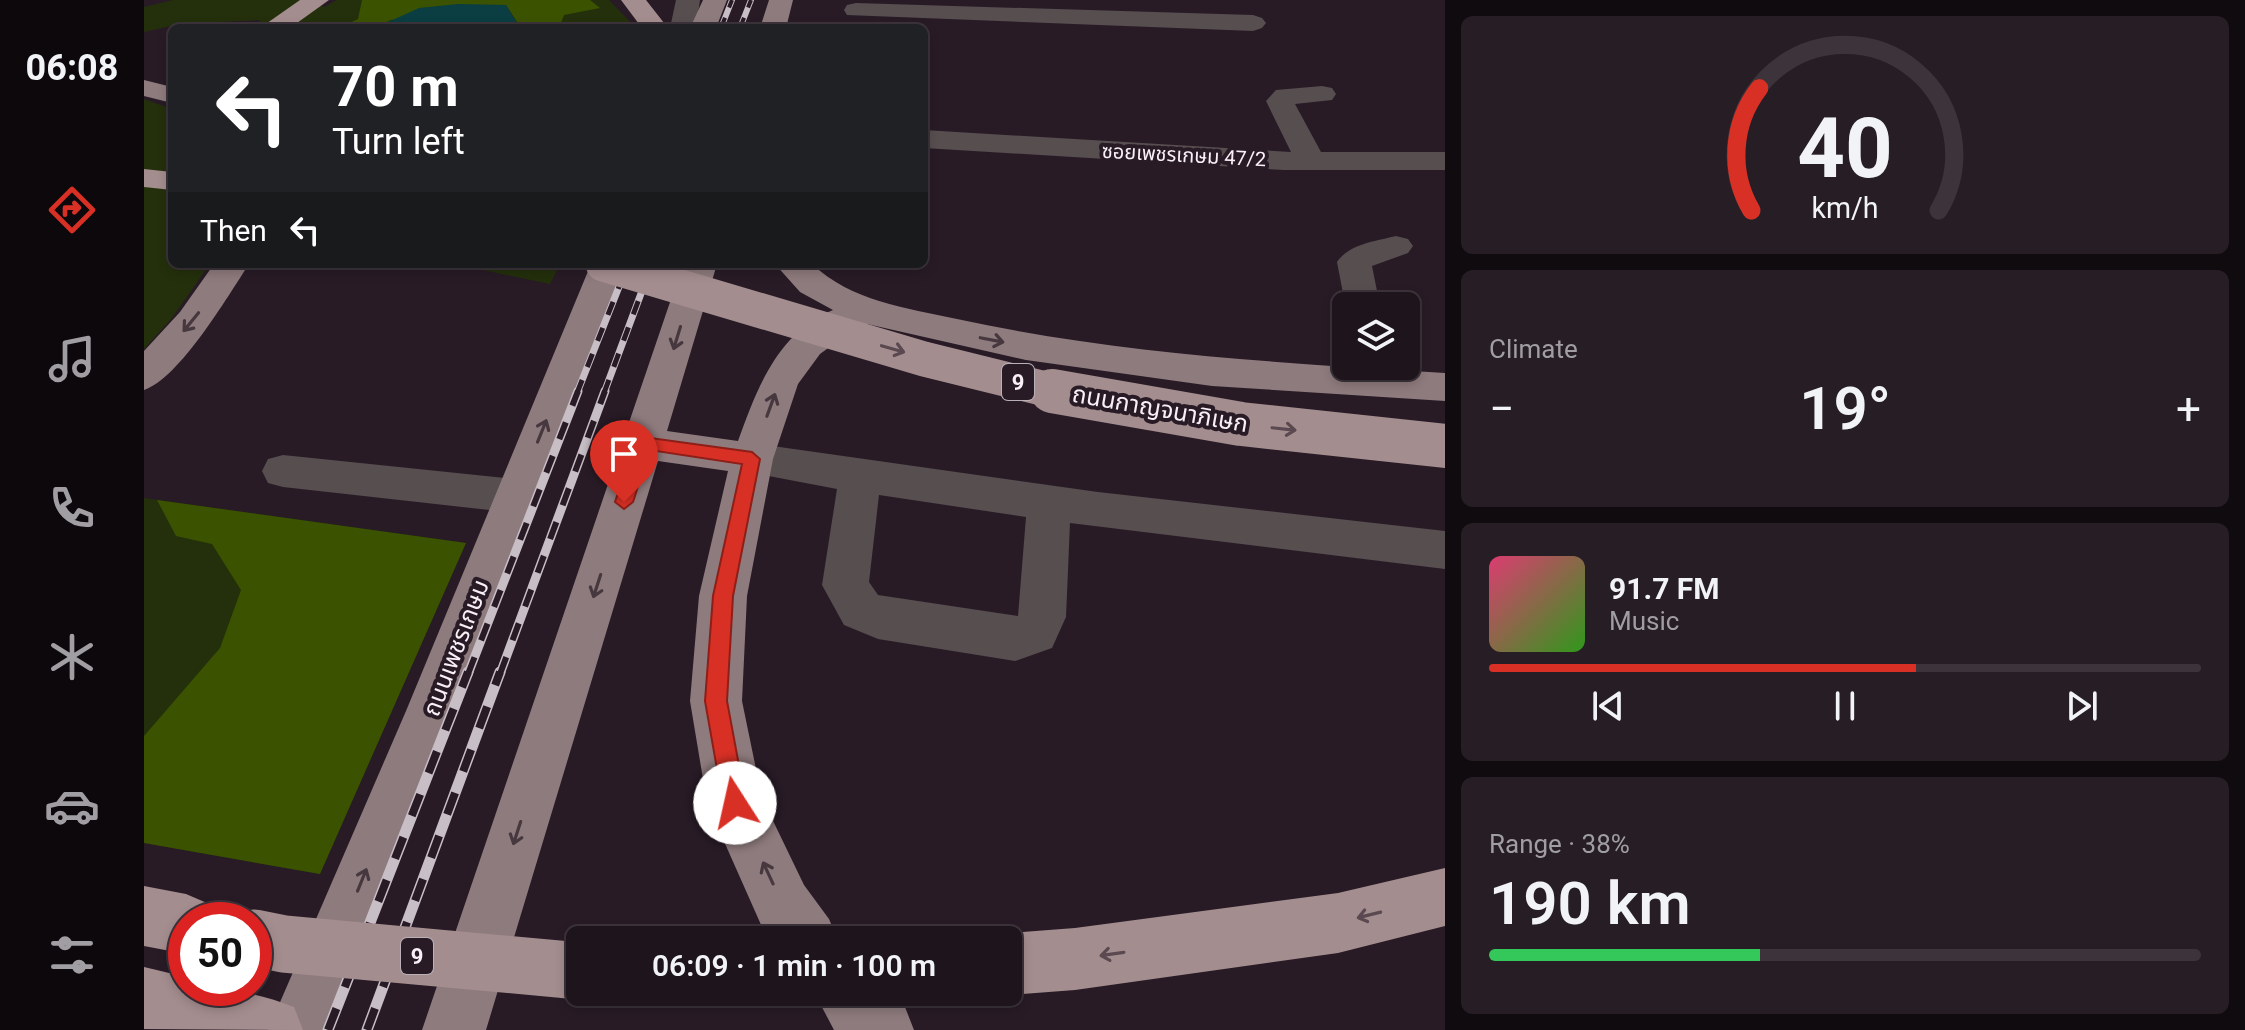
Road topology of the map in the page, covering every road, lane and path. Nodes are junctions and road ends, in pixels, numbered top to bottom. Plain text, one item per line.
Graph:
1 (317, 0) edge
2 (633, 0) edge
3 (688, 0) edge
4 (715, 0) edge
5 (781, 0) edge
6 (856, 13) edge
7 (1253, 23) dead end
8 (279, 24) edge
9 (652, 24) edge
10 (684, 24) edge
11 (705, 24) edge
12 (774, 24) edge
13 (144, 88) edge
14 (168, 94) edge
15 (1322, 94) dead end
16 (928, 139) edge
17 (1311, 161) junction
18 (1445, 161) edge
19 (144, 178) edge
20 (168, 181) edge
21 (1396, 246) dead end
22 (229, 268) edge
23 (603, 268) edge
24 (618, 268) edge
25 (661, 268) edge
26 (699, 268) edge
27 (796, 268) edge
28 (1359, 292) edge
29 (864, 311) junction
30 (803, 324) junction
31 (1332, 374) edge
32 (144, 376) edge
33 (1418, 380) edge
34 (1445, 387) edge
35 (643, 443) junction
36 (1445, 446) edge
37 (752, 459) junction
38 (283, 471) dead end
39 (860, 476) junction
40 (516, 496) junction
41 (1049, 505) junction
42 (1445, 550) edge
43 (1445, 897) edge
44 (144, 916) edge
45 (168, 921) edge
46 (798, 926) edge
47 (272, 942) edge
48 (1022, 963) edge
49 (566, 970) edge
50 (144, 998) edge
51 (855, 1006) edge
52 (271, 1030) edge
53 (300, 1030) edge
54 (454, 1030) edge
55 (882, 1030) edge

1 - 8 highway
2 - 9 highway
3 - 10 street
4 - 11 main road
5 - 12 main road
6 - 7 street
13 - 14 main road
15 - 17 street
16 - 17 street, ซอยเพชรเกษม 47/2
17 - 18 street, ซอยเพชรเกษม 47/2
19 - 20 highway
21 - 28 street
22 -> 32 main road
40 -> 23 main road, ถนนเพชรเกษม
24 - 30 highway, ถนนกาญจนาภิเษก / 9, bridge
25 - 30 highway, bridge
26 -> 35 main road
27 - 29 main road
29 -> 31 main road
37 -> 29 main road
30 -> 36 highway, ถนนกาญจนาภิเษก / 9, bridge
33 - 34 main road
35 - 37 main road
35 -> 54 main road
37 - 39 street
46 -> 37 main road
38 - 40 street
39 - 41 street
39 - 41 street
53 -> 40 main road, ถนนเพชรเกษม
41 - 42 street
43 -> 48 highway
44 - 45 highway
47 - 49 highway, 9, bridge
50 - 52 highway
51 - 55 main road

